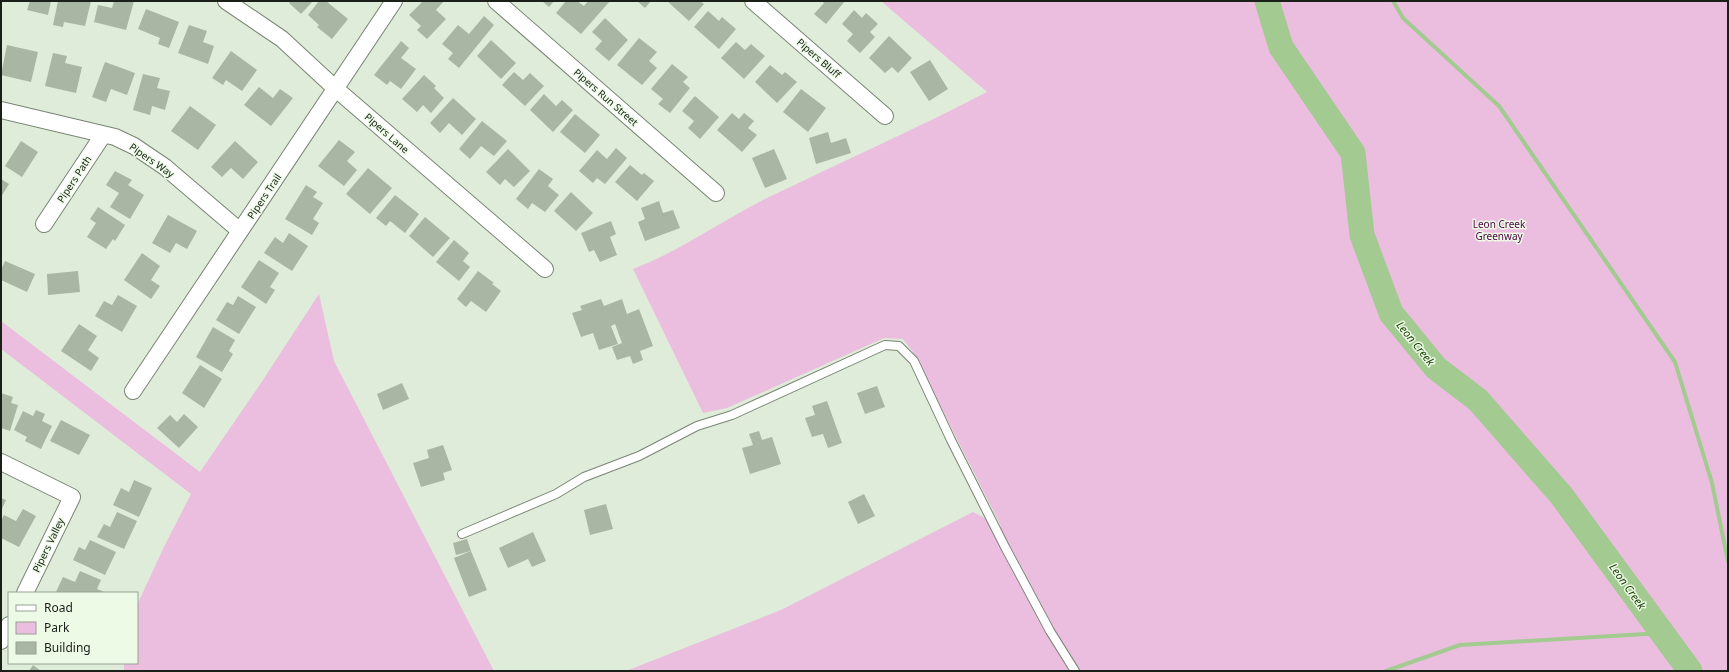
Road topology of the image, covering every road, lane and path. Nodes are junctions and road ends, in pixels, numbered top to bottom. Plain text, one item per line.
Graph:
1 (226, 1) edge
2 (394, 1) edge
3 (496, 1) edge
4 (752, 1) edge
5 (336, 89) junction
6 (1, 110) edge
7 (885, 116) dead end
8 (103, 134) junction
9 (716, 193) dead end
10 (44, 224) dead end
11 (240, 231) junction
12 (545, 269) dead end
13 (133, 391) dead end
14 (1, 462) edge
15 (462, 534) dead end
16 (25, 592) edge
17 (8, 627) edge
18 (1, 641) edge
19 (1075, 671) edge

1 - 5 street, Pipers Lane
2 - 5 street, Pipers Trail
3 - 9 street, Pipers Run Street
4 - 7 street, Pipers Bluff
5 - 11 street, Pipers Trail
5 - 12 street, Pipers Lane
6 - 8 street, Pipers Way
8 - 10 street, Pipers Path
8 - 11 street, Pipers Way
11 - 13 street, Pipers Trail
14 - 16 street, Pipers Valley
15 - 19 lane
17 - 18 street

